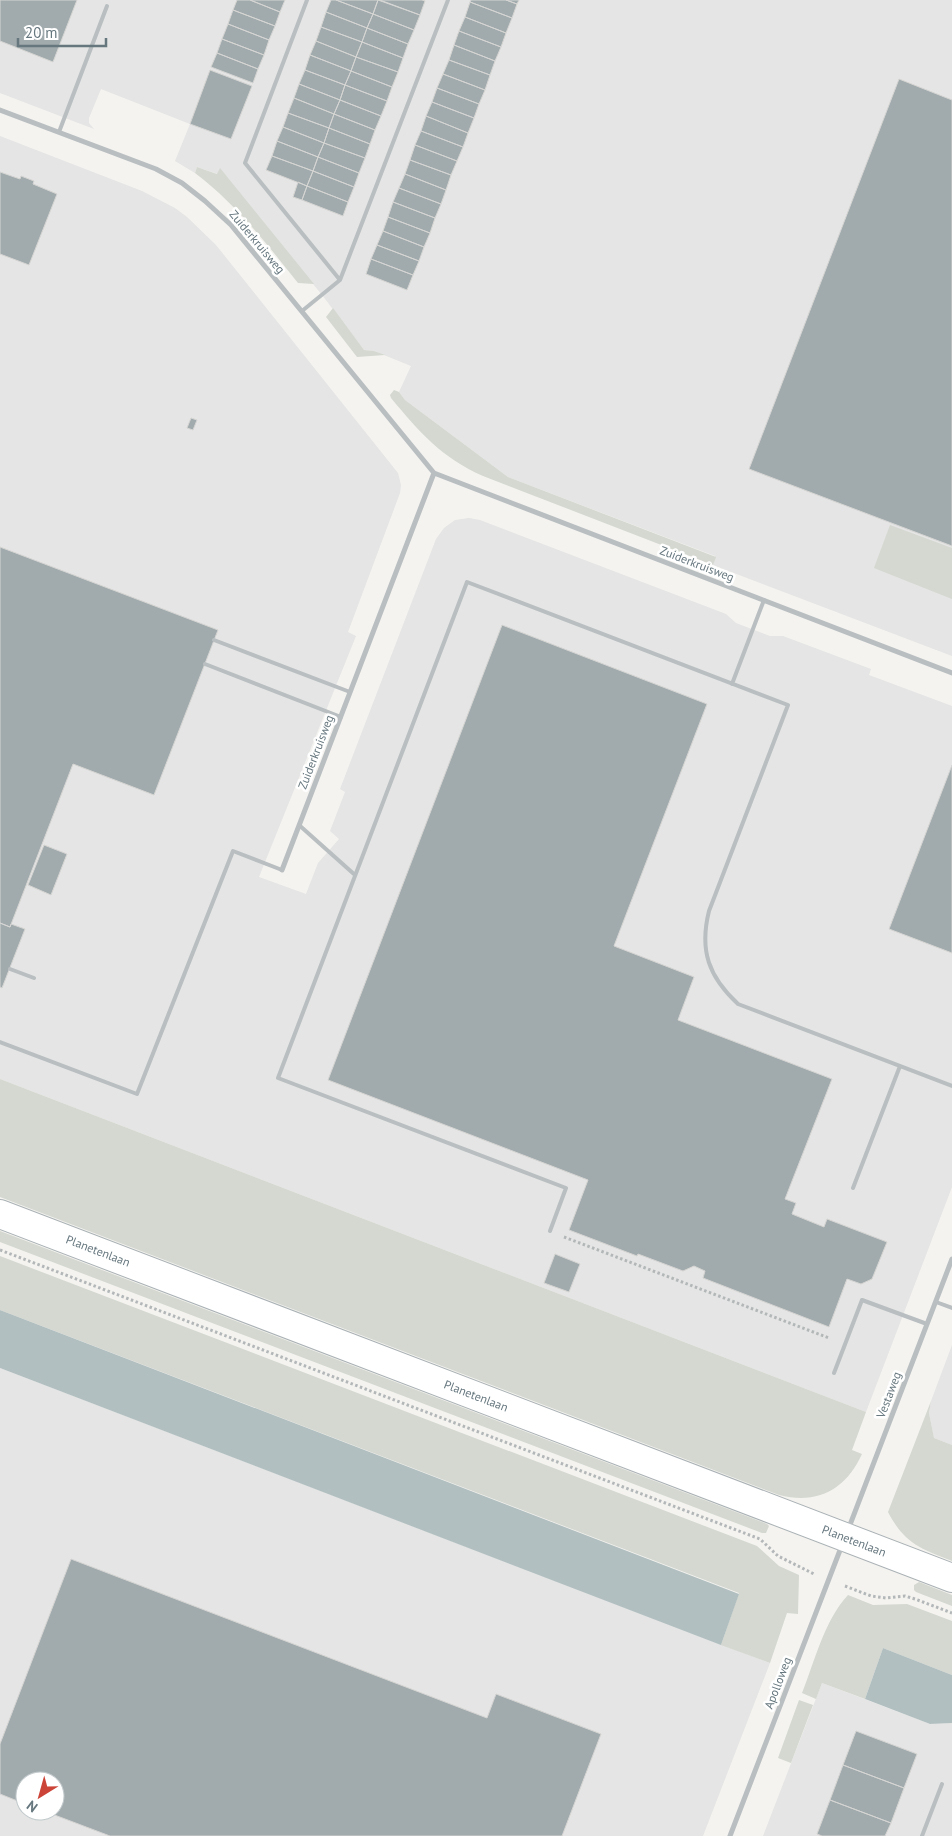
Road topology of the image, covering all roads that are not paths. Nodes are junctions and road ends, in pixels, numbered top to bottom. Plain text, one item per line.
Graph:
1 (307, 0) edge
2 (448, 0) edge
3 (107, 6) dead end
4 (0, 110) edge
5 (59, 132) junction
6 (340, 280) junction
7 (302, 311) junction
8 (434, 473) junction
9 (764, 600) junction
10 (214, 640) dead end
11 (205, 664) dead end
12 (952, 673) edge
13 (732, 684) junction
14 (350, 692) junction
15 (340, 717) junction
16 (299, 825) junction
17 (282, 870) joint
18 (355, 875) junction
19 (10, 968) dead end
20 (34, 978) dead end
21 (0, 1042) edge
22 (900, 1066) junction
23 (952, 1086) edge
24 (853, 1188) dead end
25 (0, 1214) edge
26 (550, 1231) road end
27 (952, 1259) edge
28 (936, 1302) junction
29 (952, 1308) edge
30 (927, 1324) junction
31 (834, 1373) dead end
32 (846, 1537) junction
33 (952, 1578) edge
34 (942, 1784) dead end
35 (730, 1836) edge
36 (922, 1836) edge

1 - 6 lane
2 - 6 lane
3 - 5 lane
4 - 5 street, Zuiderkruisweg
5 - 7 street, Zuiderkruisweg
6 - 7 lane
7 - 8 street, Zuiderkruisweg
8 - 9 street, Zuiderkruisweg
8 - 14 street, Zuiderkruisweg
9 - 12 street, Zuiderkruisweg
9 - 13 lane
10 - 14 lane
11 - 15 lane
13 - 18 lane
13 - 22 lane
14 - 15 street, Zuiderkruisweg
15 - 16 street, Zuiderkruisweg
16 - 17 street, Zuiderkruisweg
16 - 18 lane
17 - 21 lane
18 - 26 lane
19 - 20 lane
22 - 23 lane
22 - 24 lane
25 - 32 street, Planetenlaan
27 - 28 street, Vestaweg
28 - 29 lane
28 - 30 street, Vestaweg
30 - 31 lane
30 - 32 street, Vestaweg
32 - 33 street, Planetenlaan
32 - 35 street, Apolloweg
34 - 36 lane

